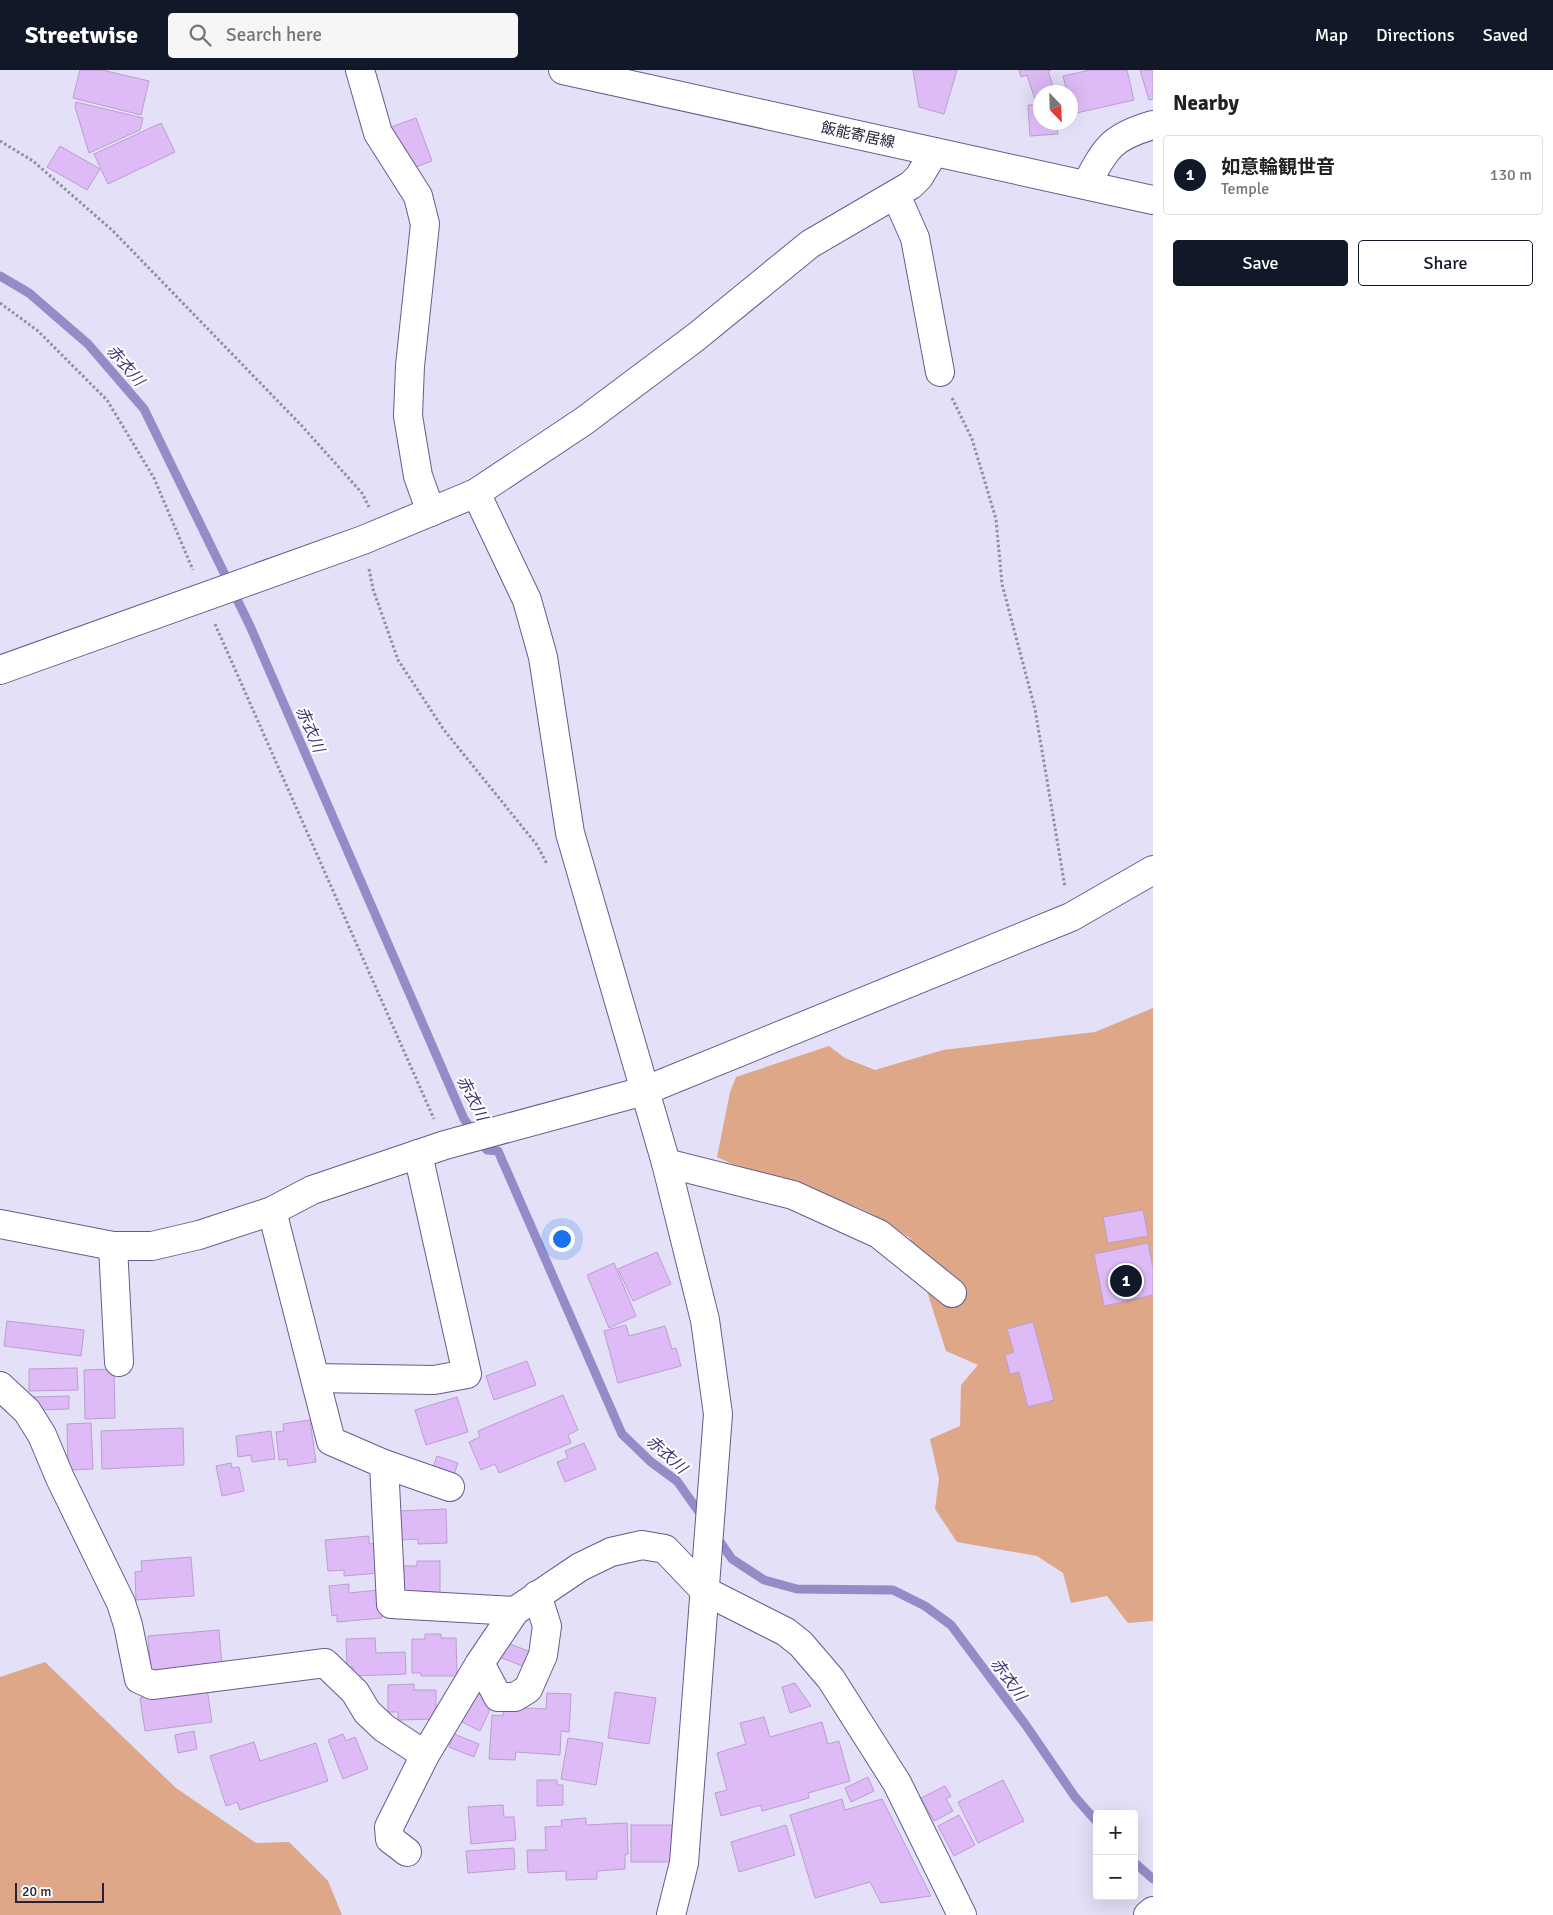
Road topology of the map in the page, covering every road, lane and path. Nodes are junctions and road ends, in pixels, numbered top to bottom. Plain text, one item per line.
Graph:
1 (360, 70) edge
2 (563, 70) edge
3 (1153, 125) edge
4 (0, 141) edge
5 (934, 152) junction
6 (1086, 185) junction
7 (896, 195) junction
8 (1153, 200) edge
9 (0, 303) edge
10 (940, 372) joint
11 (476, 493) junction
12 (431, 512) junction
13 (372, 536) junction
14 (203, 597) junction
15 (0, 670) edge
16 (550, 870) dead end
17 (1153, 870) edge
18 (1071, 917) junction
19 (644, 1091) junction
20 (445, 1145) junction
21 (418, 1154) junction
22 (666, 1163) junction
23 (272, 1210) junction
24 (2, 1229) edge
25 (114, 1246) junction
26 (952, 1293) dead end
27 (119, 1362) dead end
28 (315, 1378) junction
29 (0, 1386) edge
30 (384, 1464) junction
31 (450, 1487) dead end
32 (705, 1591) junction
33 (537, 1595) junction
34 (515, 1611) junction
35 (480, 1663) junction
36 (425, 1755) junction
37 (407, 1852) dead end
38 (1153, 1911) edge
39 (671, 1915) edge
40 (962, 1915) edge
41 (1148, 1915) edge

1 - 12 street
2 - 5 street, 飯能寄居線
3 - 6 street
4 - 13 path
5 - 6 street, 飯能寄居線
5 - 7 street
6 - 8 street, 飯能寄居線
7 - 10 street
7 - 11 street
9 - 14 path
10 - 18 path
11 - 12 street
11 - 19 street
12 - 13 street
13 - 14 street
13 - 16 path
14 - 15 street
14 - 20 path
17 - 18 street
18 - 19 street
19 - 20 street
19 - 22 street
20 - 21 street
21 - 23 street
21 - 28 street
22 - 26 street
22 - 32 street
23 - 25 street
23 - 28 street
24 - 25 street
25 - 27 street
28 - 30 street
29 - 36 street
30 - 31 street
30 - 34 street
32 - 33 street
32 - 39 street
32 - 40 street
33 - 34 street
33 - 35 street
34 - 35 street
35 - 36 street
36 - 37 street
38 - 41 street

